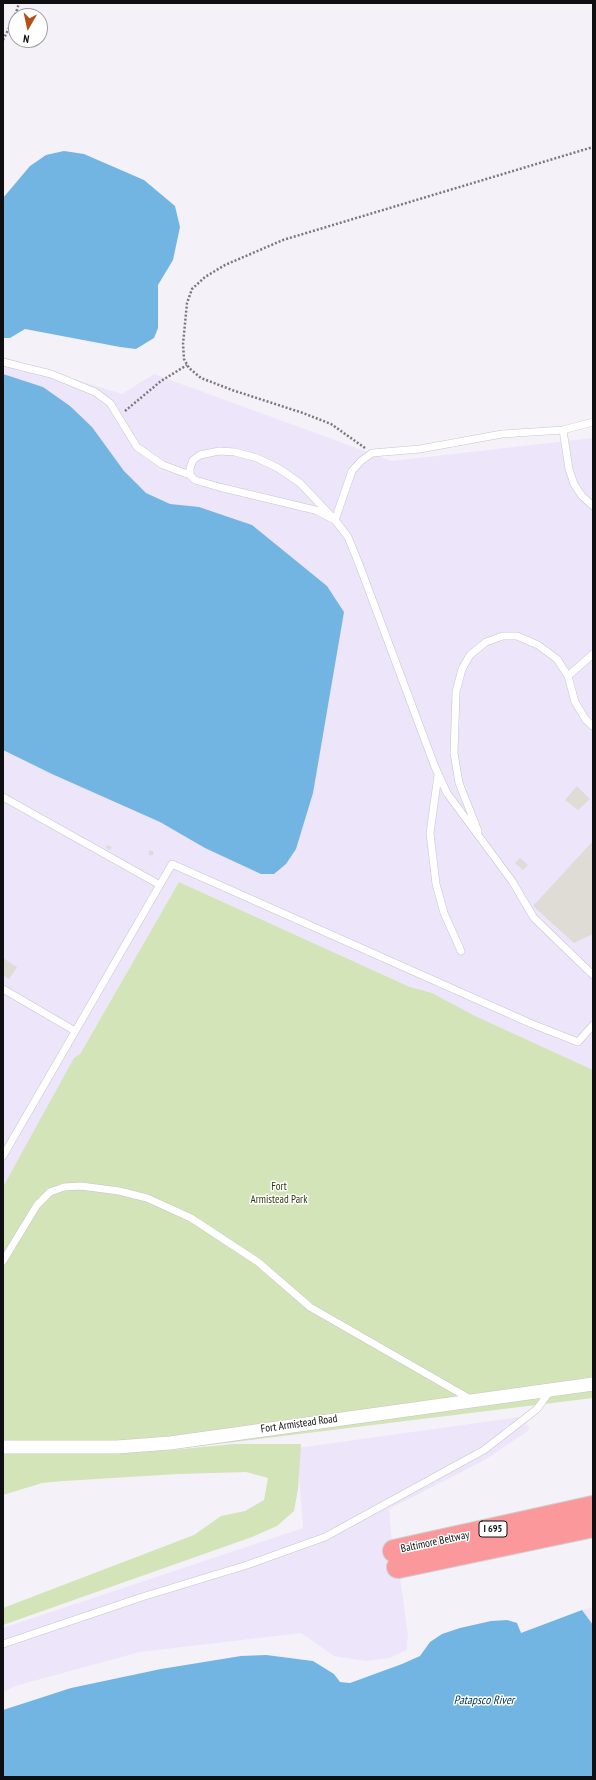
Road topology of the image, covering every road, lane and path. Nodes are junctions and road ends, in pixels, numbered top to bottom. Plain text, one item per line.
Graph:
1 (19, 3) edge
2 (3, 40) edge
3 (593, 147) edge
4 (3, 362) edge
5 (187, 365) junction
6 (118, 416) junction
7 (593, 422) edge
8 (563, 430) junction
9 (372, 453) junction
10 (190, 475) junction
11 (593, 506) edge
12 (335, 520) junction
13 (593, 654) edge
14 (568, 676) junction
15 (593, 726) edge
16 (438, 775) junction
17 (3, 797) edge
18 (482, 842) junction
19 (160, 885) junction
20 (461, 951) dead end
21 (593, 975) edge
22 (3, 989) edge
23 (593, 1025) edge
24 (76, 1031) junction
25 (3, 1156) edge
26 (3, 1261) edge
27 (593, 1384) edge
28 (552, 1389) junction
29 (472, 1400) junction
30 (3, 1448) edge
31 (593, 1507) edge
32 (593, 1526) edge
33 (3, 1644) edge

1 - 2 path
3 - 5 path
4 - 6 lane
5 - 6 path
5 - 9 path
6 - 10 lane
7 - 8 lane
8 - 9 lane
8 - 11 lane
9 - 12 lane
10 - 12 lane
10 - 12 lane
12 - 16 lane
13 - 14 lane
14 - 15 lane
14 - 18 lane
16 - 18 lane
16 - 20 lane
17 - 19 lane
18 - 21 lane
19 - 23 lane
19 - 24 lane
22 - 24 lane
24 - 25 lane
26 - 29 lane
27 - 28 street, Fort Armistead Road
28 - 29 street, Fort Armistead Road
28 - 33 lane
29 - 30 street, Fort Armistead Road
31 - 32 highway, Baltimore Beltway / I 695

